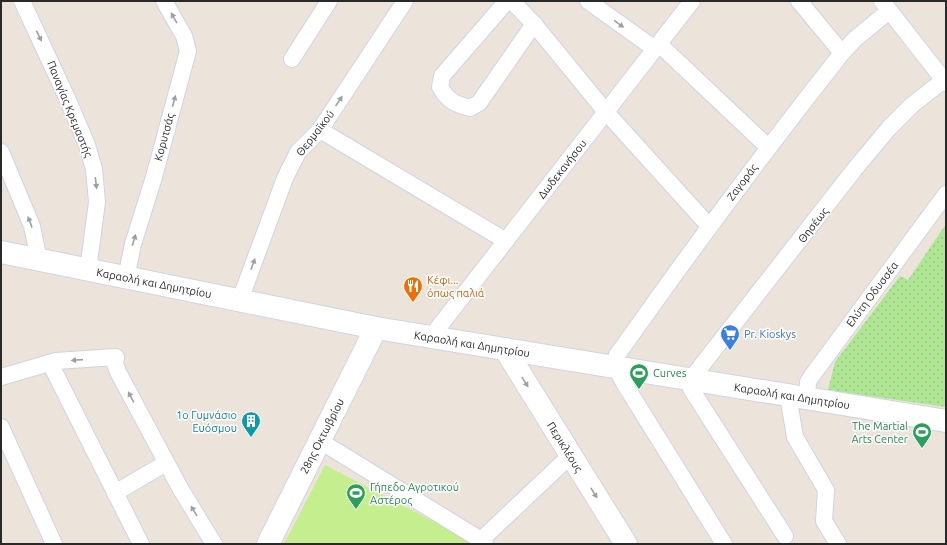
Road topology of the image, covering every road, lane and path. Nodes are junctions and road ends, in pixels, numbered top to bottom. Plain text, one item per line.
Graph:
1 (22, 1) edge
2 (164, 1) edge
3 (405, 1) edge
4 (507, 1) edge
5 (512, 1) edge
6 (588, 1) edge
7 (692, 1) edge
8 (799, 1) edge
9 (322, 3) edge
10 (886, 6) edge
11 (534, 24) junction
12 (657, 47) junction
13 (842, 53) junction
14 (292, 59) dead end
15 (945, 81) edge
16 (606, 112) junction
17 (320, 130) junction
18 (768, 147) junction
19 (1, 152) edge
20 (945, 197) edge
21 (709, 226) junction
22 (506, 241) junction
23 (1, 252) edge
24 (39, 260) junction
25 (88, 270) junction
26 (126, 278) junction
27 (240, 300) junction
28 (376, 328) junction
29 (431, 337) junction
30 (505, 349) junction
31 (50, 363) junction
32 (617, 367) junction
33 (1, 377) edge
34 (691, 379) junction
35 (798, 397) junction
36 (946, 421) edge
37 (1, 427) edge
38 (320, 441) junction
39 (571, 455) junction
40 (166, 463) junction
41 (115, 493) junction
42 (786, 536) dead end
43 (483, 542) edge
44 (54, 544) edge
45 (141, 544) edge
46 (214, 544) edge
47 (268, 544) edge
48 (626, 544) edge
49 (724, 544) edge
50 (838, 544) edge

1 -> 25 street, Παναγίας Κρεμαστής
26 -> 2 street, Κορυτσάς
17 -> 3 street, Θερμαϊκού
4 - 11 street
5 - 11 street
6 -> 12 street
7 - 12 street, Δωδεκανήσου
8 - 13 street
9 - 14 street
10 - 13 street, Ζαγοράς
10 - 15 street
11 - 16 street
12 - 16 street, Δωδεκανήσου
12 - 18 street
13 - 18 street, Ζαγοράς
15 - 34 street, Θησέως
16 - 21 street
16 - 22 street, Δωδεκανήσου
17 - 22 street
27 -> 17 street, Θερμαϊκού
18 - 21 street, Ζαγοράς
24 -> 19 street
20 - 35 street, Ελύτη Οδυσσέα
21 - 32 street, Ζαγοράς
22 - 29 street, Δωδεκανήσου
23 - 24 main road, Καραολή και Δημητρίου
24 - 25 main road, Καραολή και Δημητρίου
25 - 26 main road, Καραολή και Δημητρίου
26 - 27 main road, Καραολή και Δημητρίου
27 - 28 main road, Καραολή και Δημητρίου
28 - 29 main road, Καραολή και Δημητρίου
28 - 38 main road, 28ης Οκτωβρίου
29 - 30 main road, Καραολή και Δημητρίου
30 - 32 main road, Καραολή και Δημητρίου
30 -> 39 main road, Περικλέους
31 - 33 street
40 -> 31 street
31 - 41 street
32 - 34 main road, Καραολή και Δημητρίου
32 - 49 street
34 - 35 main road, Καραολή και Δημητρίου
34 - 42 street
35 - 36 main road, Καραολή και Δημητρίου
35 - 50 street, Ελύτη Οδυσσέα
37 - 44 street
38 - 43 street
38 - 47 main road, 28ης Οκτωβρίου
39 - 43 street
39 -> 48 main road, Περικλέους
40 - 41 street
46 -> 40 street
41 - 45 street

